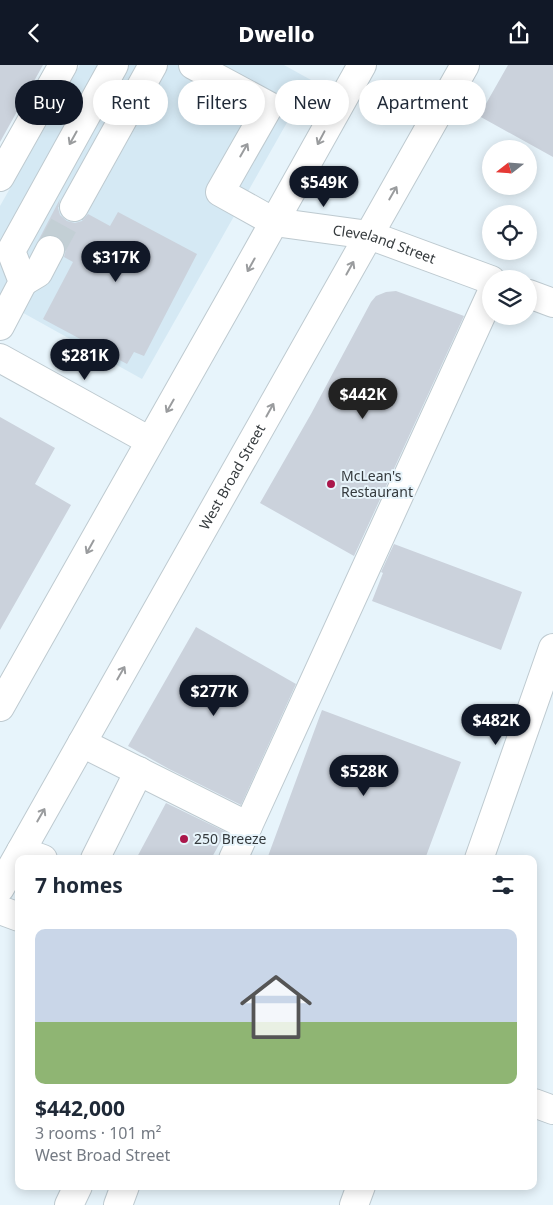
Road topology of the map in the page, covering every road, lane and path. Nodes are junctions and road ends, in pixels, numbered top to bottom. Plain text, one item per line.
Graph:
1 (63, 65) edge
2 (114, 65) edge
3 (153, 65) edge
4 (193, 65) edge
5 (362, 65) edge
6 (465, 65) edge
7 (0, 177) edge
8 (74, 207) tunnel mouth
9 (274, 222) junction
10 (368, 235) junction
11 (50, 250) tunnel mouth
12 (482, 277) edge
13 (23, 282) junction
14 (537, 297) edge
15 (553, 303) edge
16 (482, 313) edge
17 (0, 326) edge
18 (0, 358) edge
19 (150, 441) junction
20 (553, 648) edge
21 (0, 707) edge
22 (82, 743) junction
23 (139, 771) junction
24 (248, 826) junction
25 (32, 855) edge
26 (97, 855) edge
27 (235, 855) edge
28 (480, 855) edge
29 (15, 873) edge
30 (0, 888) edge
31 (0, 910) edge
32 (15, 916) edge
33 (537, 1104) edge
34 (553, 1109) edge
35 (76, 1190) edge
36 (124, 1190) edge
37 (360, 1190) edge
38 (69, 1205) edge
39 (118, 1205) edge
40 (354, 1205) edge

1 - 7 main road
2 -> 13 main road
3 - 8 main road
9 -> 4 main road
5 -> 9 main road
10 -> 6 main road, West Broad Street
9 - 10 main road, Cleveland Street
9 -> 19 main road
10 - 12 main road, Cleveland Street
22 -> 10 main road, West Broad Street
11 - 13 main road
13 - 17 main road
14 - 15 main road
16 - 24 main road
18 - 19 main road
19 -> 21 main road
20 - 28 main road
22 - 23 main road
25 -> 22 main road, West Broad Street
23 - 24 main road
23 - 26 main road
24 - 27 main road
29 - 30 main road, West Broad Street
31 - 32 main road
33 - 34 main road
35 - 38 main road
36 - 39 main road
37 - 40 main road

